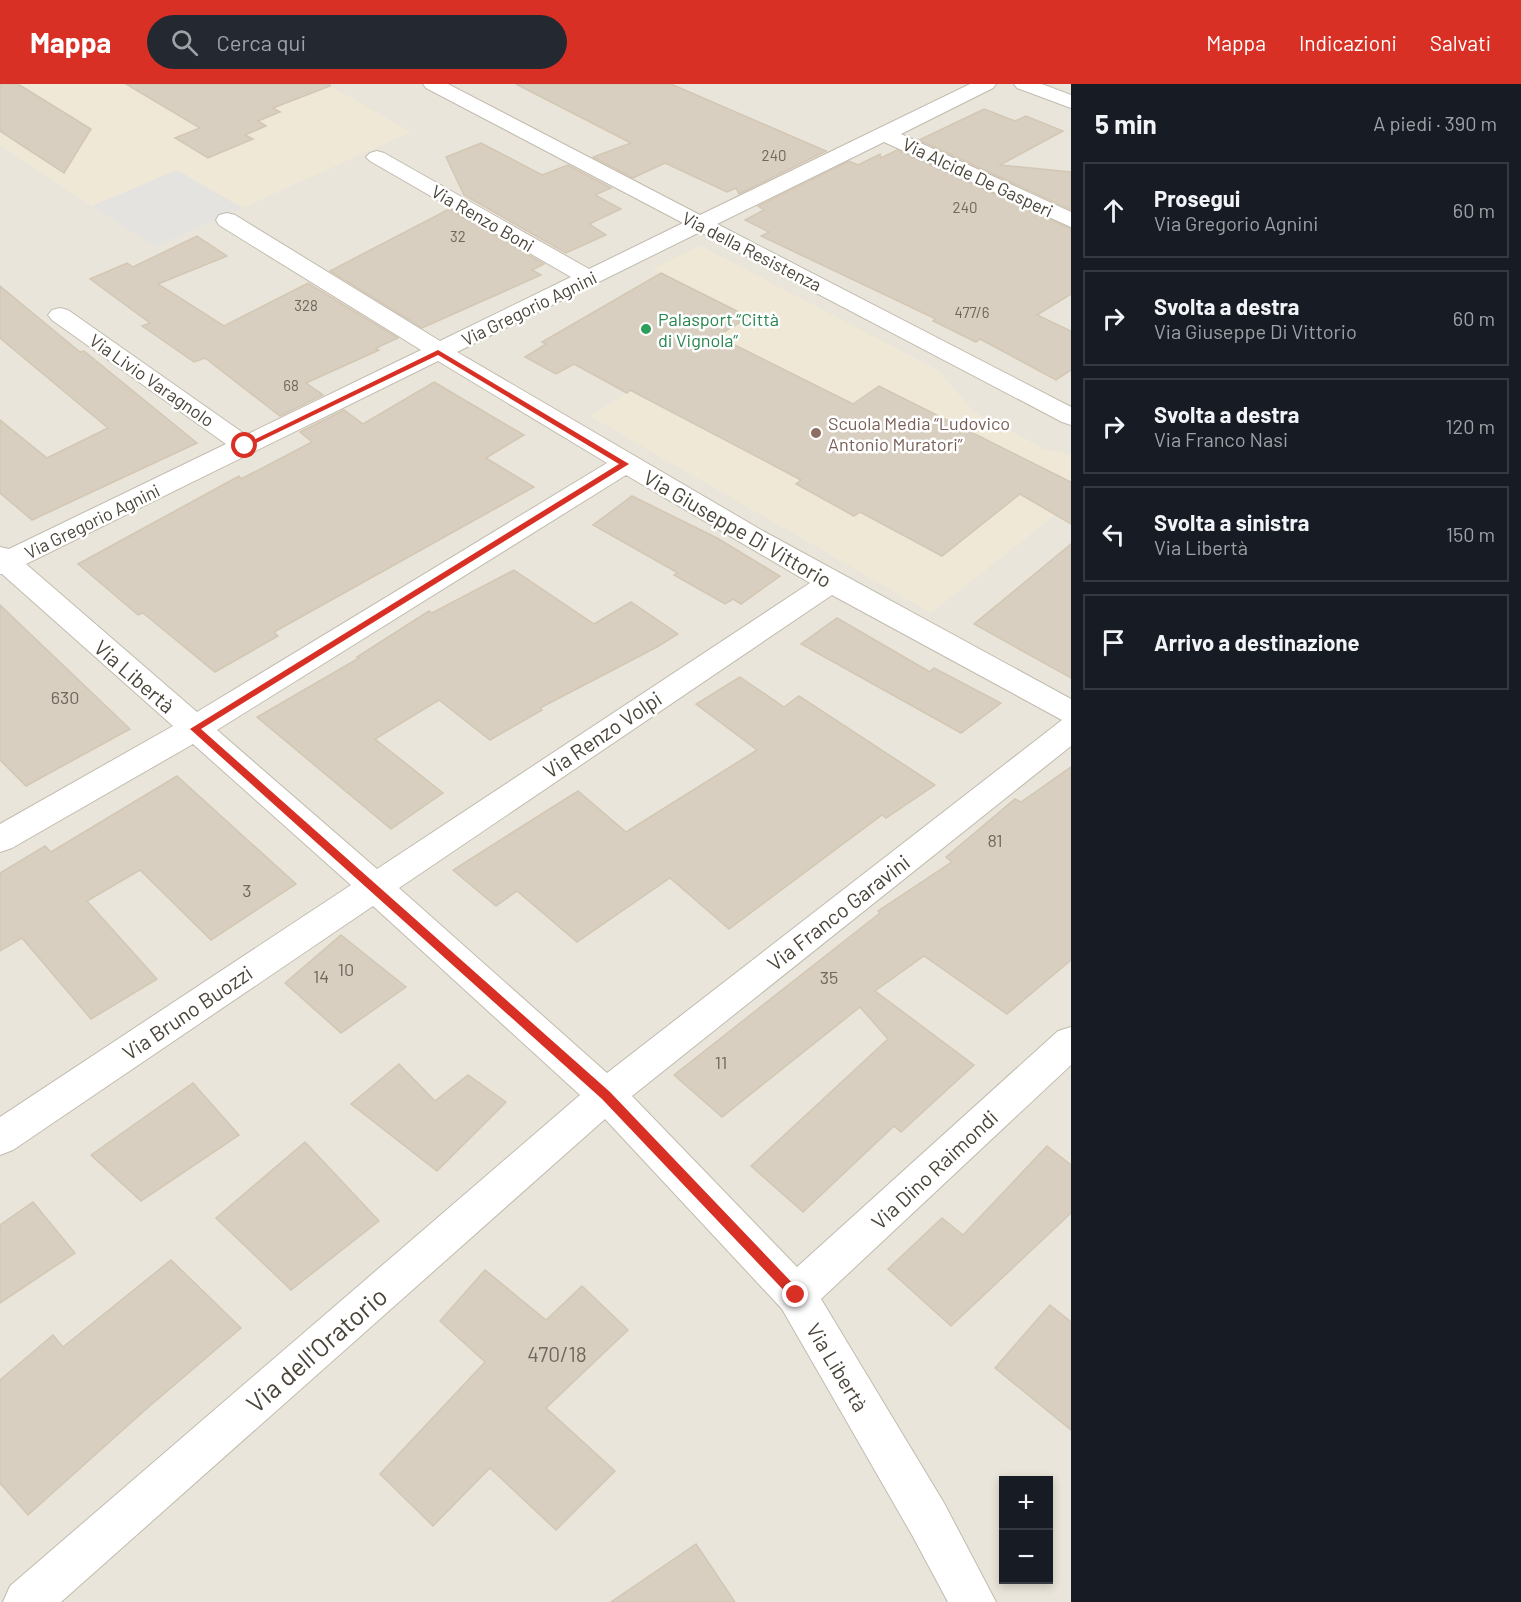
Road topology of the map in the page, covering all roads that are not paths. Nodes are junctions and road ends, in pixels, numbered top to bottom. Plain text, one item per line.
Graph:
1 (433, 84) edge
2 (986, 84) edge
3 (1024, 84) edge
4 (1071, 102) edge
5 (885, 134) junction
6 (377, 157) dead end
7 (227, 220) dead end
8 (1071, 220) edge
9 (700, 224) junction
10 (590, 279) junction
11 (60, 315) dead end
12 (438, 352) junction
13 (1071, 417) edge
14 (245, 446) junction
15 (625, 464) junction
16 (2, 561) edge
17 (831, 582) junction
18 (1071, 712) edge
19 (194, 729) junction
20 (1071, 729) edge
21 (0, 839) edge
22 (374, 886) junction
23 (1071, 1042) edge
24 (606, 1095) junction
25 (0, 1138) edge
26 (796, 1295) junction
27 (26, 1602) edge
28 (973, 1602) edge

1 - 9 street, Via della Resistenza
2 - 5 street, Via Gregorio Agnini
3 - 4 street
5 - 8 street, Via Alcide De Gasperi
5 - 9 street, Via Gregorio Agnini
6 - 10 street, Via Renzo Boni
7 - 12 street, Via Giuseppe Di Vittorio
9 - 10 street, Via Gregorio Agnini
9 - 13 street, Via della Resistenza
10 - 12 street, Via Gregorio Agnini
11 - 14 street, Via Livio Varagnolo
12 - 14 street, Via Gregorio Agnini
12 - 15 street, Via Giuseppe Di Vittorio
14 - 16 street, Via Gregorio Agnini
15 - 17 street, Via Giuseppe Di Vittorio
15 - 19 street
16 - 19 street, Via Libertà
17 - 18 street, Via Giuseppe Di Vittorio
17 - 22 street, Via Renzo Volpi
19 - 21 street
19 - 22 street, Via Libertà
20 - 24 street, Via Franco Garavini
22 - 24 street, Via Libertà
22 - 25 street, Via Bruno Buozzi
23 - 26 street, Via Dino Raimondi
24 - 26 street, Via Libertà
24 - 27 street, Via dell'Oratorio
26 - 28 street, Via Libertà

